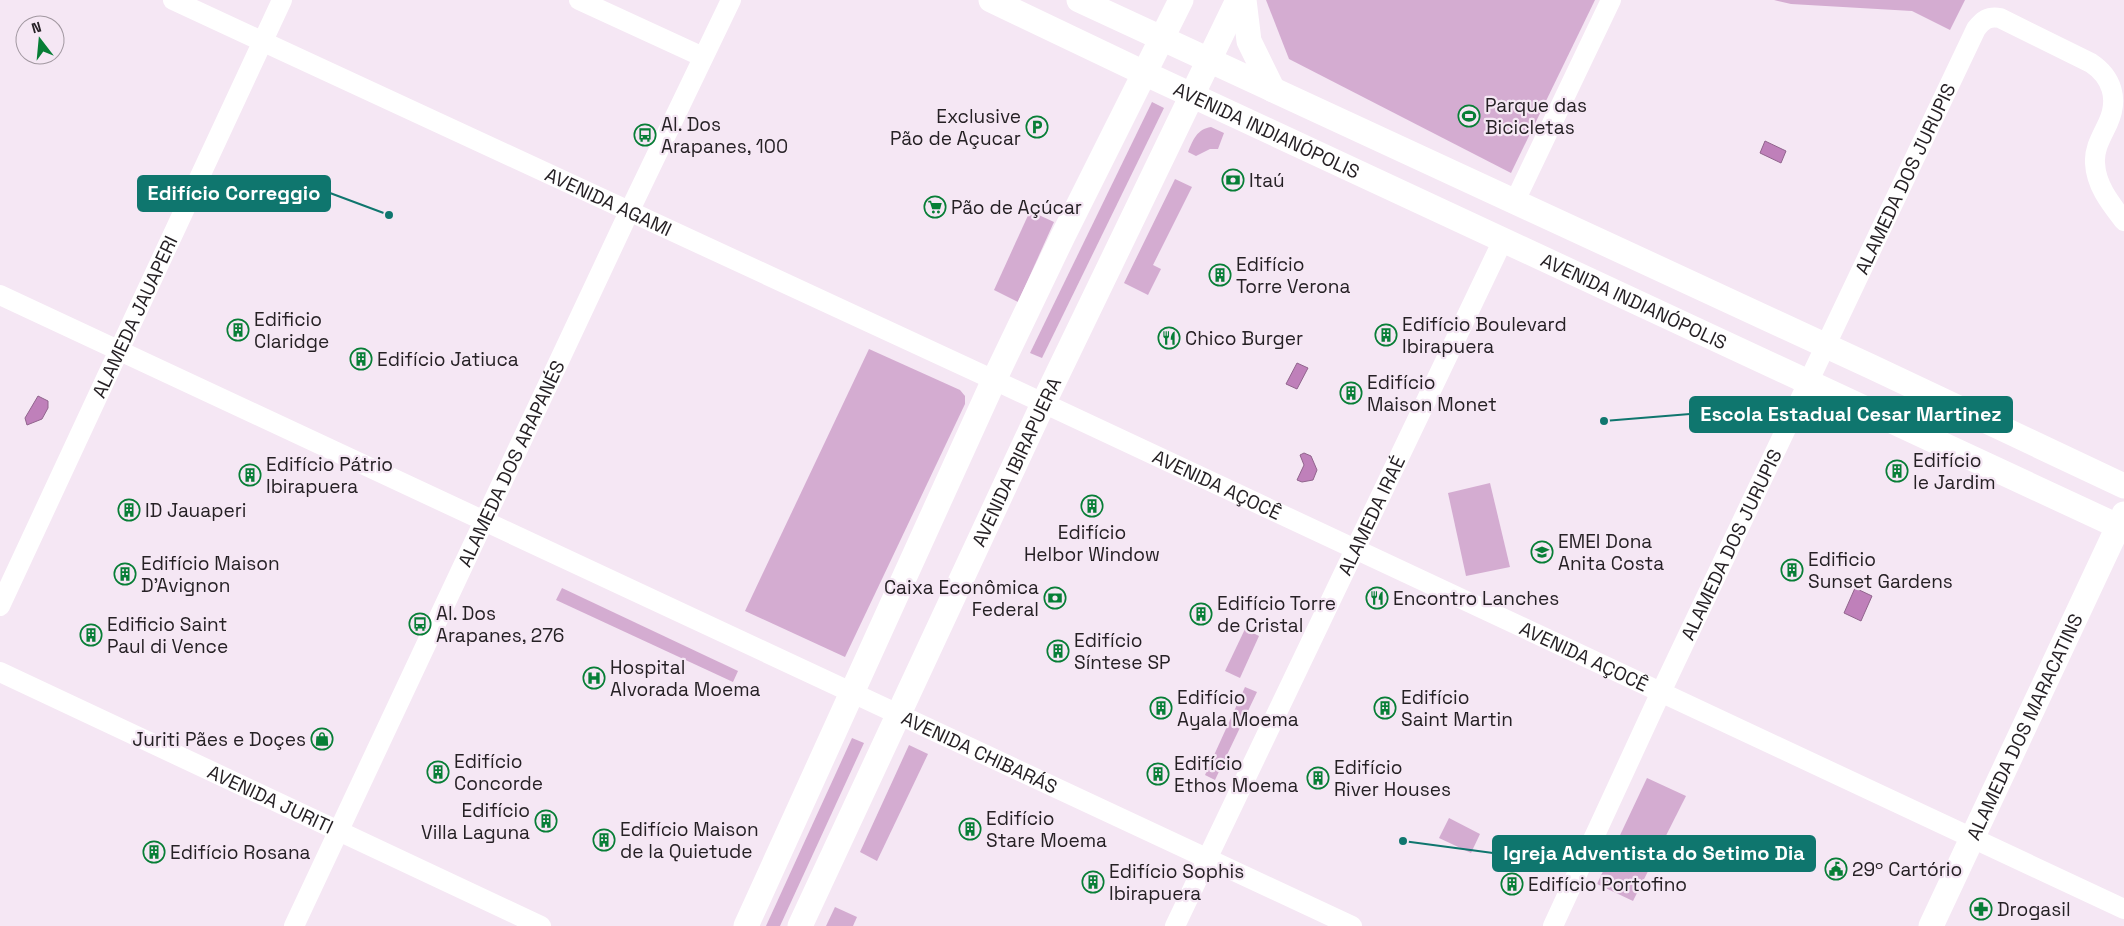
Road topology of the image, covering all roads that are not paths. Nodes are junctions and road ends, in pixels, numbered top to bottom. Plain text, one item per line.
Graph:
1 (173, 0) edge
2 (282, 0) edge
3 (578, 0) edge
4 (731, 0) edge
5 (991, 0) edge
6 (1079, 0) edge
7 (1181, 0) edge
8 (1238, 0) edge
9 (1244, 0) edge
10 (1612, 0) edge
11 (1161, 38) junction
12 (263, 42) junction
13 (703, 57) junction
14 (1210, 60) junction
15 (1144, 73) junction
16 (1273, 90) junction
17 (1193, 95) junction
18 (1515, 201) junction
19 (629, 212) junction
20 (2124, 221) edge
21 (1503, 240) junction
22 (0, 295) edge
23 (1826, 346) junction
24 (120, 351) junction
25 (994, 380) junction
26 (1808, 382) junction
27 (1043, 404) junction
28 (2124, 486) edge
29 (483, 521) junction
30 (2122, 523) edge
31 (1355, 550) junction
32 (0, 606) edge
33 (0, 672) edge
34 (852, 692) junction
35 (1661, 692) junction
36 (898, 715) junction
37 (338, 830) junction
38 (1972, 838) junction
39 (1207, 858) junction
40 (2124, 909) edge
41 (294, 926) edge
42 (541, 926) edge
43 (746, 926) edge
44 (800, 926) edge
45 (1175, 926) edge
46 (1352, 926) edge
47 (1553, 926) edge
48 (1931, 926) edge

1 - 12 street, AVENIDA AGAMI
2 - 12 street, ALAMEDA JAUAPERI
3 - 13 street
4 - 13 street, ALAMEDA DOS ARAPANÉS
5 - 15 main road, AVENIDA INDIANÓPOLIS
6 - 11 main road, AVENIDA INDIANÓPOLIS
7 - 11 main road
8 - 14 main road, AVENIDA IBIRAPUERA
9 - 16 main road
10 - 18 street
11 - 14 main road, AVENIDA INDIANÓPOLIS
11 - 15 main road
12 - 19 street, AVENIDA AGAMI
12 - 24 street, ALAMEDA JAUAPERI
13 - 19 street, ALAMEDA DOS ARAPANÉS
14 - 16 main road, AVENIDA INDIANÓPOLIS
14 - 17 main road, AVENIDA IBIRAPUERA
15 - 17 main road, AVENIDA INDIANÓPOLIS
15 - 25 main road
16 - 18 main road, AVENIDA INDIANÓPOLIS
17 - 21 main road, AVENIDA INDIANÓPOLIS
17 - 27 main road, AVENIDA IBIRAPUERA
18 - 23 main road, AVENIDA INDIANÓPOLIS
19 - 25 street, AVENIDA AGAMI
19 - 29 street, ALAMEDA DOS ARAPANÉS
20 - 23 street, ALAMEDA DOS JURUPIS
21 - 26 main road, AVENIDA INDIANÓPOLIS
21 - 31 street, ALAMEDA IRAÉ
22 - 24 street, AVENIDA CHIBARÁS
23 - 26 street, ALAMEDA DOS JURUPIS
23 - 28 main road, AVENIDA INDIANÓPOLIS
24 - 29 street, AVENIDA CHIBARÁS
24 - 32 street, ALAMEDA JAUAPERI
25 - 27 street, AVENIDA AGAMI
25 - 34 main road
26 - 30 main road, AVENIDA INDIANÓPOLIS
26 - 35 street, ALAMEDA DOS JURUPIS
27 - 31 street, AVENIDA AÇOCÊ
27 - 36 main road, AVENIDA IBIRAPUERA
29 - 34 street, AVENIDA CHIBARÁS
29 - 37 street, ALAMEDA DOS ARAPANÉS
30 - 38 main road, ALAMEDA DOS MARACATINS
31 - 35 street, AVENIDA AÇOCÊ
31 - 39 street, ALAMEDA IRAÉ
33 - 37 street, AVENIDA JURITI
34 - 36 street, AVENIDA CHIBARÁS
34 - 43 main road
35 - 38 street, AVENIDA AÇOCÊ
35 - 47 street, ALAMEDA DOS JURUPIS
36 - 39 street, AVENIDA CHIBARÁS
36 - 44 main road, AVENIDA IBIRAPUERA
37 - 41 street, ALAMEDA DOS ARAPANÉS
37 - 42 street, AVENIDA JURITI
38 - 40 street, AVENIDA AÇOCÊ
38 - 48 main road, ALAMEDA DOS MARACATINS
39 - 45 street, ALAMEDA IRAÉ
39 - 46 street, AVENIDA CHIBARÁS

